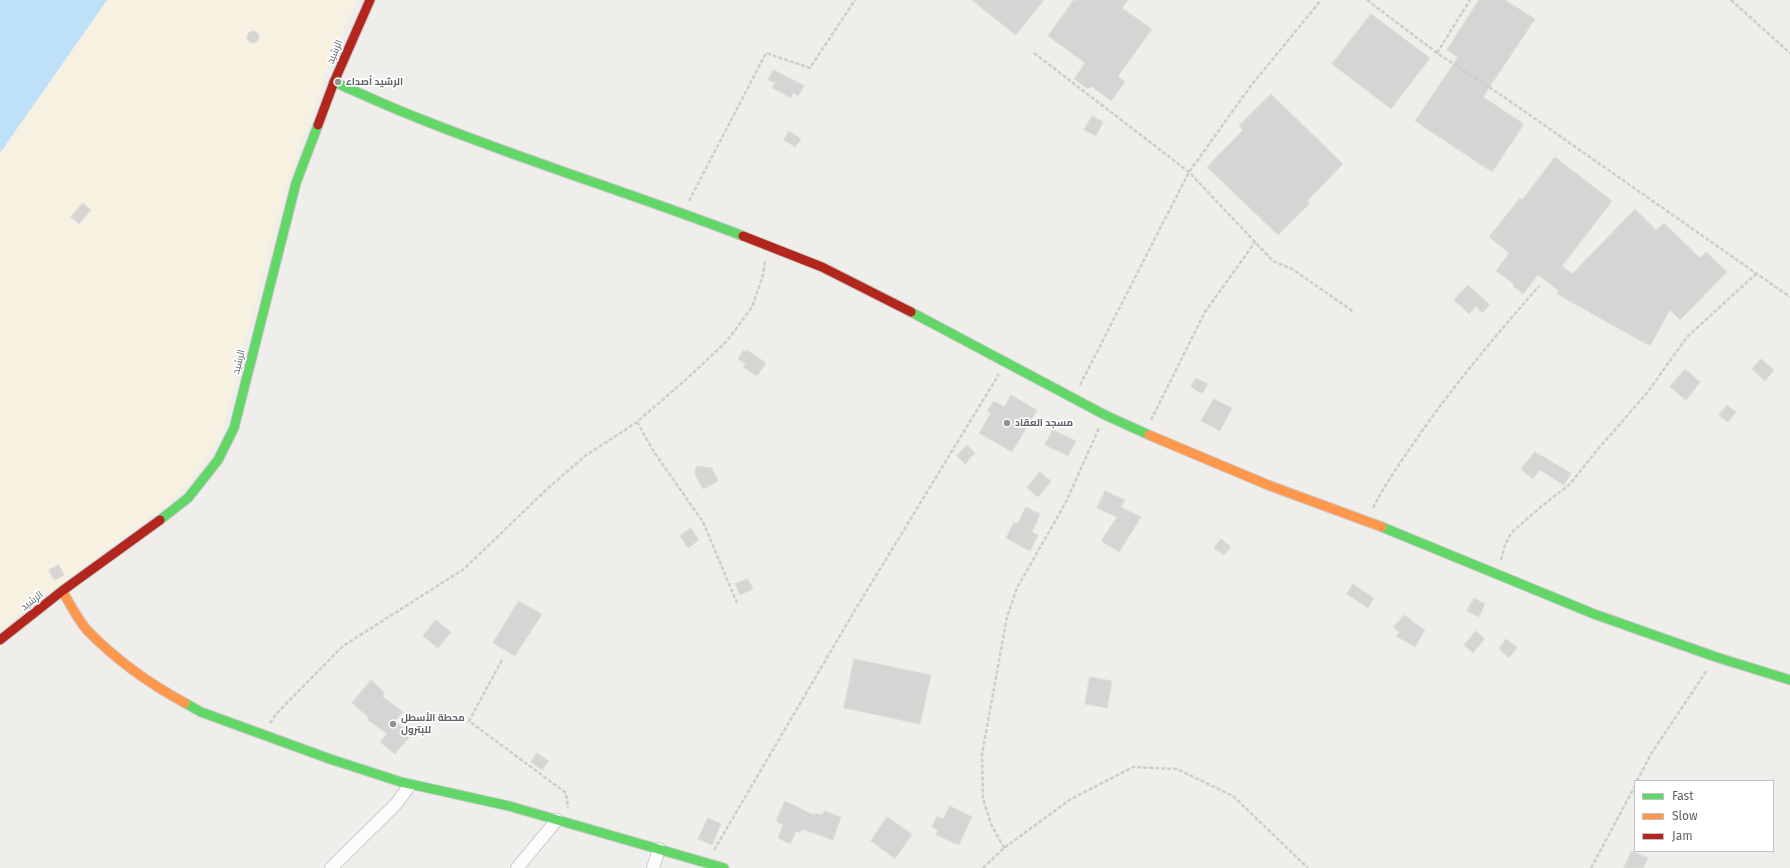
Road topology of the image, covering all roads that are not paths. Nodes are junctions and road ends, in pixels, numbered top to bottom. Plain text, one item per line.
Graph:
1 (370, 0) edge
2 (334, 82) junction
3 (62, 591) junction
4 (0, 640) edge
5 (1790, 680) edge
6 (410, 785) junction
7 (557, 820) junction
8 (659, 849) junction
9 (331, 868) edge
10 (517, 868) edge
11 (653, 868) edge
12 (724, 868) edge

1 - 2 main road, الرشيد
2 - 3 main road, الرشيد
2 - 5 main road
3 - 4 main road, الرشيد
3 - 6 main road
6 - 7 main road
6 - 9 street
7 - 8 main road
7 - 10 street
8 - 11 street
8 - 12 main road

